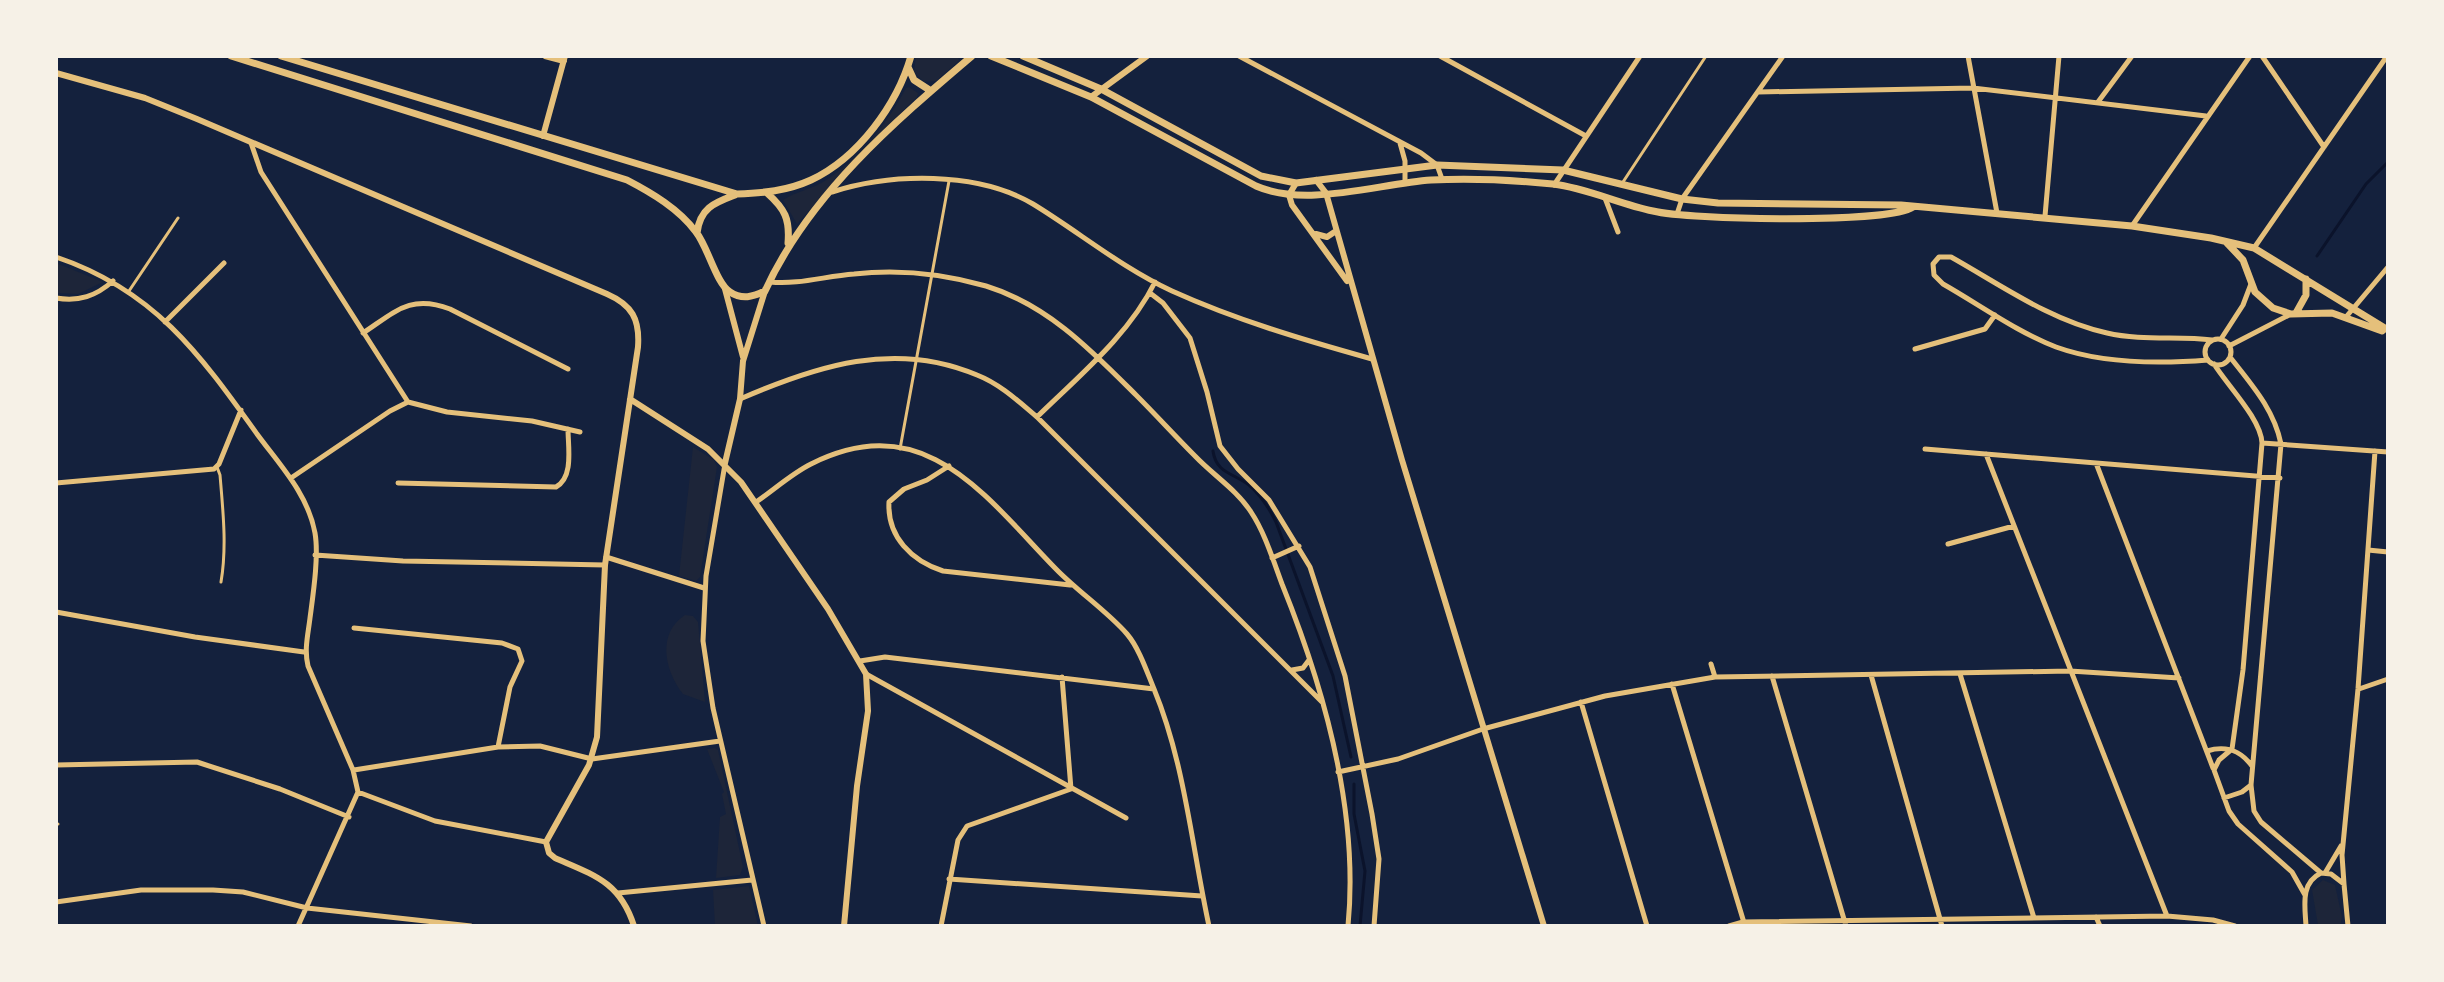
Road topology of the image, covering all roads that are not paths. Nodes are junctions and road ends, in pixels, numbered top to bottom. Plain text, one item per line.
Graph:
1 (231, 56) edge
2 (281, 56) edge
3 (545, 56) edge
4 (911, 56) edge
5 (972, 56) edge
6 (991, 56) edge
7 (1023, 56) edge
8 (1147, 56) edge
9 (1239, 56) edge
10 (1440, 56) edge
11 (1640, 56) edge
12 (1706, 56) edge
13 (1783, 56) edge
14 (1968, 56) edge
15 (2059, 56) edge
16 (2132, 56) edge
17 (2250, 56) edge
18 (2262, 56) edge
19 (2387, 56) edge
20 (564, 58) edge
21 (908, 67) junction
22 (56, 73) edge
23 (1973, 88) junction
24 (1101, 89) junction
25 (931, 91) junction
26 (1758, 92) junction
27 (1091, 97) junction
28 (2055, 97) junction
29 (2098, 102) junction
30 (2206, 116) junction
31 (543, 136) junction
32 (1586, 136) junction
33 (1399, 142) junction
34 (251, 143) junction
35 (2324, 147) junction
36 (1437, 165) junction
37 (1405, 170) junction
38 (1563, 170) junction
39 (949, 180) junction
40 (1316, 180) junction
41 (1442, 180) junction
42 (1296, 183) junction
43 (1405, 183) junction
44 (1554, 185) junction
45 (1621, 185) junction
46 (831, 192) junction
47 (767, 193) junction
48 (1326, 193) junction
49 (737, 194) junction
50 (1289, 195) junction
51 (1605, 198) junction
52 (1682, 199) junction
53 (1913, 207) junction
54 (1997, 213) junction
55 (1677, 215) junction
56 (2045, 216) junction
57 (178, 218) dead end
58 (2132, 226) junction
59 (1336, 231) junction
60 (1312, 232) junction
61 (1618, 232) dead end
62 (697, 233) junction
63 (2225, 242) junction
64 (788, 246) junction
65 (2254, 248) junction
66 (56, 257) edge
67 (224, 263) dead end
68 (2388, 267) edge
69 (930, 275) junction
70 (2249, 275) junction
71 (2306, 279) junction
72 (113, 281) junction
73 (769, 282) junction
74 (1155, 282) junction
75 (2251, 284) junction
76 (1351, 288) junction
77 (725, 289) junction
78 (129, 291) junction
79 (765, 291) junction
80 (1150, 293) junction
81 (56, 298) edge
82 (2354, 309) junction
83 (2294, 313) junction
84 (1996, 314) junction
85 (2346, 317) junction
86 (165, 322) junction
87 (2388, 332) edge
88 (363, 333) junction
89 (2220, 339) junction
90 (2212, 340) junction
91 (2229, 346) junction
92 (1915, 349) dead end
93 (1098, 357) junction
94 (2230, 357) junction
95 (1372, 359) junction
96 (917, 360) junction
97 (743, 361) junction
98 (2211, 362) junction
99 (568, 369) dead end
100 (630, 399) junction
101 (740, 399) junction
102 (408, 402) junction
103 (241, 410) junction
104 (1037, 417) junction
105 (568, 429) junction
106 (580, 432) dead end
107 (2262, 443) junction
108 (2281, 444) junction
109 (900, 449) junction
110 (1925, 449) dead end
111 (2375, 451) junction
112 (2388, 452) edge
113 (1986, 454) junction
114 (725, 463) junction
115 (2096, 463) junction
116 (949, 466) junction
117 (217, 467) junction
118 (2260, 476) junction
119 (291, 478) junction
120 (2280, 478) junction
121 (56, 483) edge
122 (398, 483) dead end
123 (756, 502) junction
124 (2014, 526) junction
125 (1948, 544) dead end
126 (1299, 546) junction
127 (2368, 550) junction
128 (2388, 552) edge
129 (315, 555) junction
130 (1272, 558) junction
131 (606, 561) junction
132 (221, 582) dead end
133 (1071, 585) junction
134 (705, 588) junction
135 (56, 612) edge
136 (354, 628) dead end
137 (304, 652) junction
138 (1309, 659) junction
139 (860, 661) junction
140 (1711, 664) dead end
141 (1291, 670) junction
142 (2070, 671) junction
143 (866, 674) junction
144 (1960, 674) junction
145 (1871, 675) junction
146 (1772, 676) junction
147 (1062, 677) junction
148 (1715, 677) junction
149 (2179, 678) junction
150 (2388, 679) edge
151 (1672, 684) junction
152 (2358, 689) junction
153 (1155, 690) junction
154 (1581, 702) junction
155 (1323, 703) junction
156 (1483, 729) junction
157 (720, 741) junction
158 (498, 747) junction
159 (2232, 749) junction
160 (2207, 751) junction
161 (592, 759) junction
162 (56, 765) edge
163 (1363, 766) junction
164 (2252, 766) junction
165 (353, 770) junction
166 (2214, 770) junction
167 (1338, 772) junction
168 (2251, 785) junction
169 (1071, 789) junction
170 (358, 792) junction
171 (2224, 798) junction
172 (349, 817) junction
173 (1126, 818) dead end
174 (2343, 841) junction
175 (546, 842) junction
176 (2323, 873) junction
177 (949, 879) junction
178 (752, 880) junction
179 (2344, 884) junction
180 (618, 893) junction
181 (2305, 895) junction
182 (1202, 896) junction
183 (56, 902) edge
184 (307, 908) junction
185 (2167, 916) junction
186 (2096, 917) junction
187 (2034, 918) junction
188 (1940, 923) edge
189 (1744, 924) edge
190 (1845, 924) edge
191 (298, 926) edge
192 (471, 926) edge
193 (634, 926) edge
194 (764, 926) edge
195 (844, 926) edge
196 (941, 926) edge
197 (1209, 926) edge
198 (1348, 926) edge
199 (1374, 926) edge
200 (1544, 926) edge
201 (1647, 926) edge
202 (1729, 926) edge
203 (2100, 926) edge
204 (2235, 926) edge
205 (2306, 926) edge
206 (2348, 926) edge

1 - 62 main road
2 - 31 main road
3 - 20 street
4 - 21 main road
5 - 25 main road
6 - 27 main road
7 - 24 main road
8 - 24 street
9 - 33 street
10 - 32 street
11 - 32 street
12 - 45 lane
13 - 26 street
14 - 23 street
15 - 28 street
16 - 29 street
17 - 30 street
18 - 35 street
19 - 35 street
20 - 31 street
21 - 25 main road
21 - 47 main road
22 - 34 street
23 - 26 street
23 - 28 street
23 - 54 street
24 - 27 street
24 - 42 main road
25 - 46 main road
26 - 52 street
27 - 50 main road
28 - 29 street
28 - 56 street
29 - 30 street
30 - 58 street
31 - 49 main road
32 - 38 street
33 - 36 street
33 - 37 street
34 - 88 street
34 - 100 street
35 - 65 street
36 - 37 main road
36 - 38 main road
36 - 41 street
37 - 40 main road
37 - 43 street
38 - 44 street
38 - 45 main road
39 - 46 street
39 - 69 lane
39 - 74 street
40 - 42 main road
40 - 48 street
41 - 43 main road
41 - 44 main road
42 - 50 street
43 - 48 main road
44 - 51 main road
45 - 52 main road
46 - 64 main road
47 - 49 main road
47 - 64 main road
48 - 50 main road
48 - 59 street
49 - 62 main road
50 - 60 street
51 - 55 main road
51 - 61 street
52 - 53 main road
52 - 55 street
53 - 54 main road
53 - 55 main road
54 - 56 main road
56 - 58 main road
57 - 78 lane
58 - 63 main road
59 - 60 street
59 - 76 street
60 - 76 street
62 - 77 main road
63 - 65 main road
63 - 70 main road
64 - 73 main road
65 - 70 main road
65 - 71 main road
66 - 72 street
67 - 86 street
68 - 82 street
69 - 73 street
69 - 93 street
69 - 96 lane
70 - 75 main road
71 - 82 main road
71 - 83 main road
72 - 78 street
72 - 81 street
73 - 79 main road
74 - 80 street
74 - 95 street
75 - 83 main road
75 - 89 street
76 - 95 street
77 - 79 main road
77 - 97 street
78 - 86 street
79 - 97 street
80 - 93 street
80 - 126 street
82 - 85 street
82 - 87 main road
83 - 85 main road
83 - 91 street
84 - 90 street
84 - 92 street
84 - 98 street
85 - 87 main road
86 - 103 street
88 - 99 street
88 - 102 street
89 - 90 street
89 - 91 street
90 - 98 street
91 - 94 street
93 - 104 street
93 - 130 street
94 - 98 street
94 - 108 street
95 - 156 street
96 - 101 street
96 - 104 street
96 - 109 lane
97 - 101 street
98 - 107 street
100 - 114 street
100 - 131 street
101 - 114 street
102 - 105 street
102 - 119 street
103 - 117 street
103 - 119 street
104 - 141 street
105 - 106 street
105 - 122 street
107 - 108 street
107 - 118 street
108 - 111 street
108 - 120 street
109 - 116 street
109 - 123 street
110 - 113 street
111 - 112 street
111 - 127 street
113 - 115 street
113 - 124 street
114 - 123 street
114 - 134 street
115 - 118 street
115 - 149 street
116 - 133 street
116 - 133 street
117 - 121 street
117 - 132 lane
118 - 120 street
118 - 159 street
119 - 129 street
120 - 164 street
123 - 139 street
124 - 125 street
124 - 142 street
126 - 130 street
126 - 163 street
127 - 128 street
127 - 152 street
129 - 131 street
129 - 137 street
130 - 138 street
131 - 134 street
131 - 161 street
133 - 153 street
134 - 157 street
135 - 137 street
136 - 158 street
137 - 165 street
138 - 141 street
138 - 155 street
139 - 143 street
139 - 147 street
140 - 148 street
141 - 155 street
142 - 144 street
142 - 149 street
142 - 185 street
143 - 169 street
143 - 195 street
144 - 145 street
144 - 187 street
145 - 146 street
145 - 188 street
146 - 148 street
146 - 190 street
147 - 153 street
147 - 169 street
148 - 151 street
149 - 160 street
150 - 152 street
151 - 154 street
151 - 189 street
152 - 174 street
153 - 182 street
154 - 156 street
154 - 201 street
155 - 167 street
156 - 163 street
156 - 200 street
157 - 161 street
157 - 178 street
158 - 161 street
158 - 165 street
159 - 160 street
159 - 164 street
159 - 166 street
160 - 166 street
161 - 175 street
162 - 172 street
163 - 167 street
163 - 199 street
164 - 168 street
165 - 170 street
166 - 171 street
167 - 198 street
168 - 171 street
168 - 176 street
169 - 173 street
169 - 177 street
170 - 172 street
170 - 175 street
171 - 181 street
172 - 184 street
174 - 176 street
174 - 179 street
175 - 180 street
176 - 179 street
176 - 181 street
177 - 182 street
177 - 196 street
178 - 180 street
178 - 194 street
179 - 206 street
180 - 193 street
181 - 205 street
182 - 197 street
183 - 184 street
184 - 191 street
184 - 192 street
185 - 186 street
185 - 204 street
186 - 187 street
186 - 203 street
187 - 188 street
188 - 190 street
189 - 190 street
189 - 202 street

